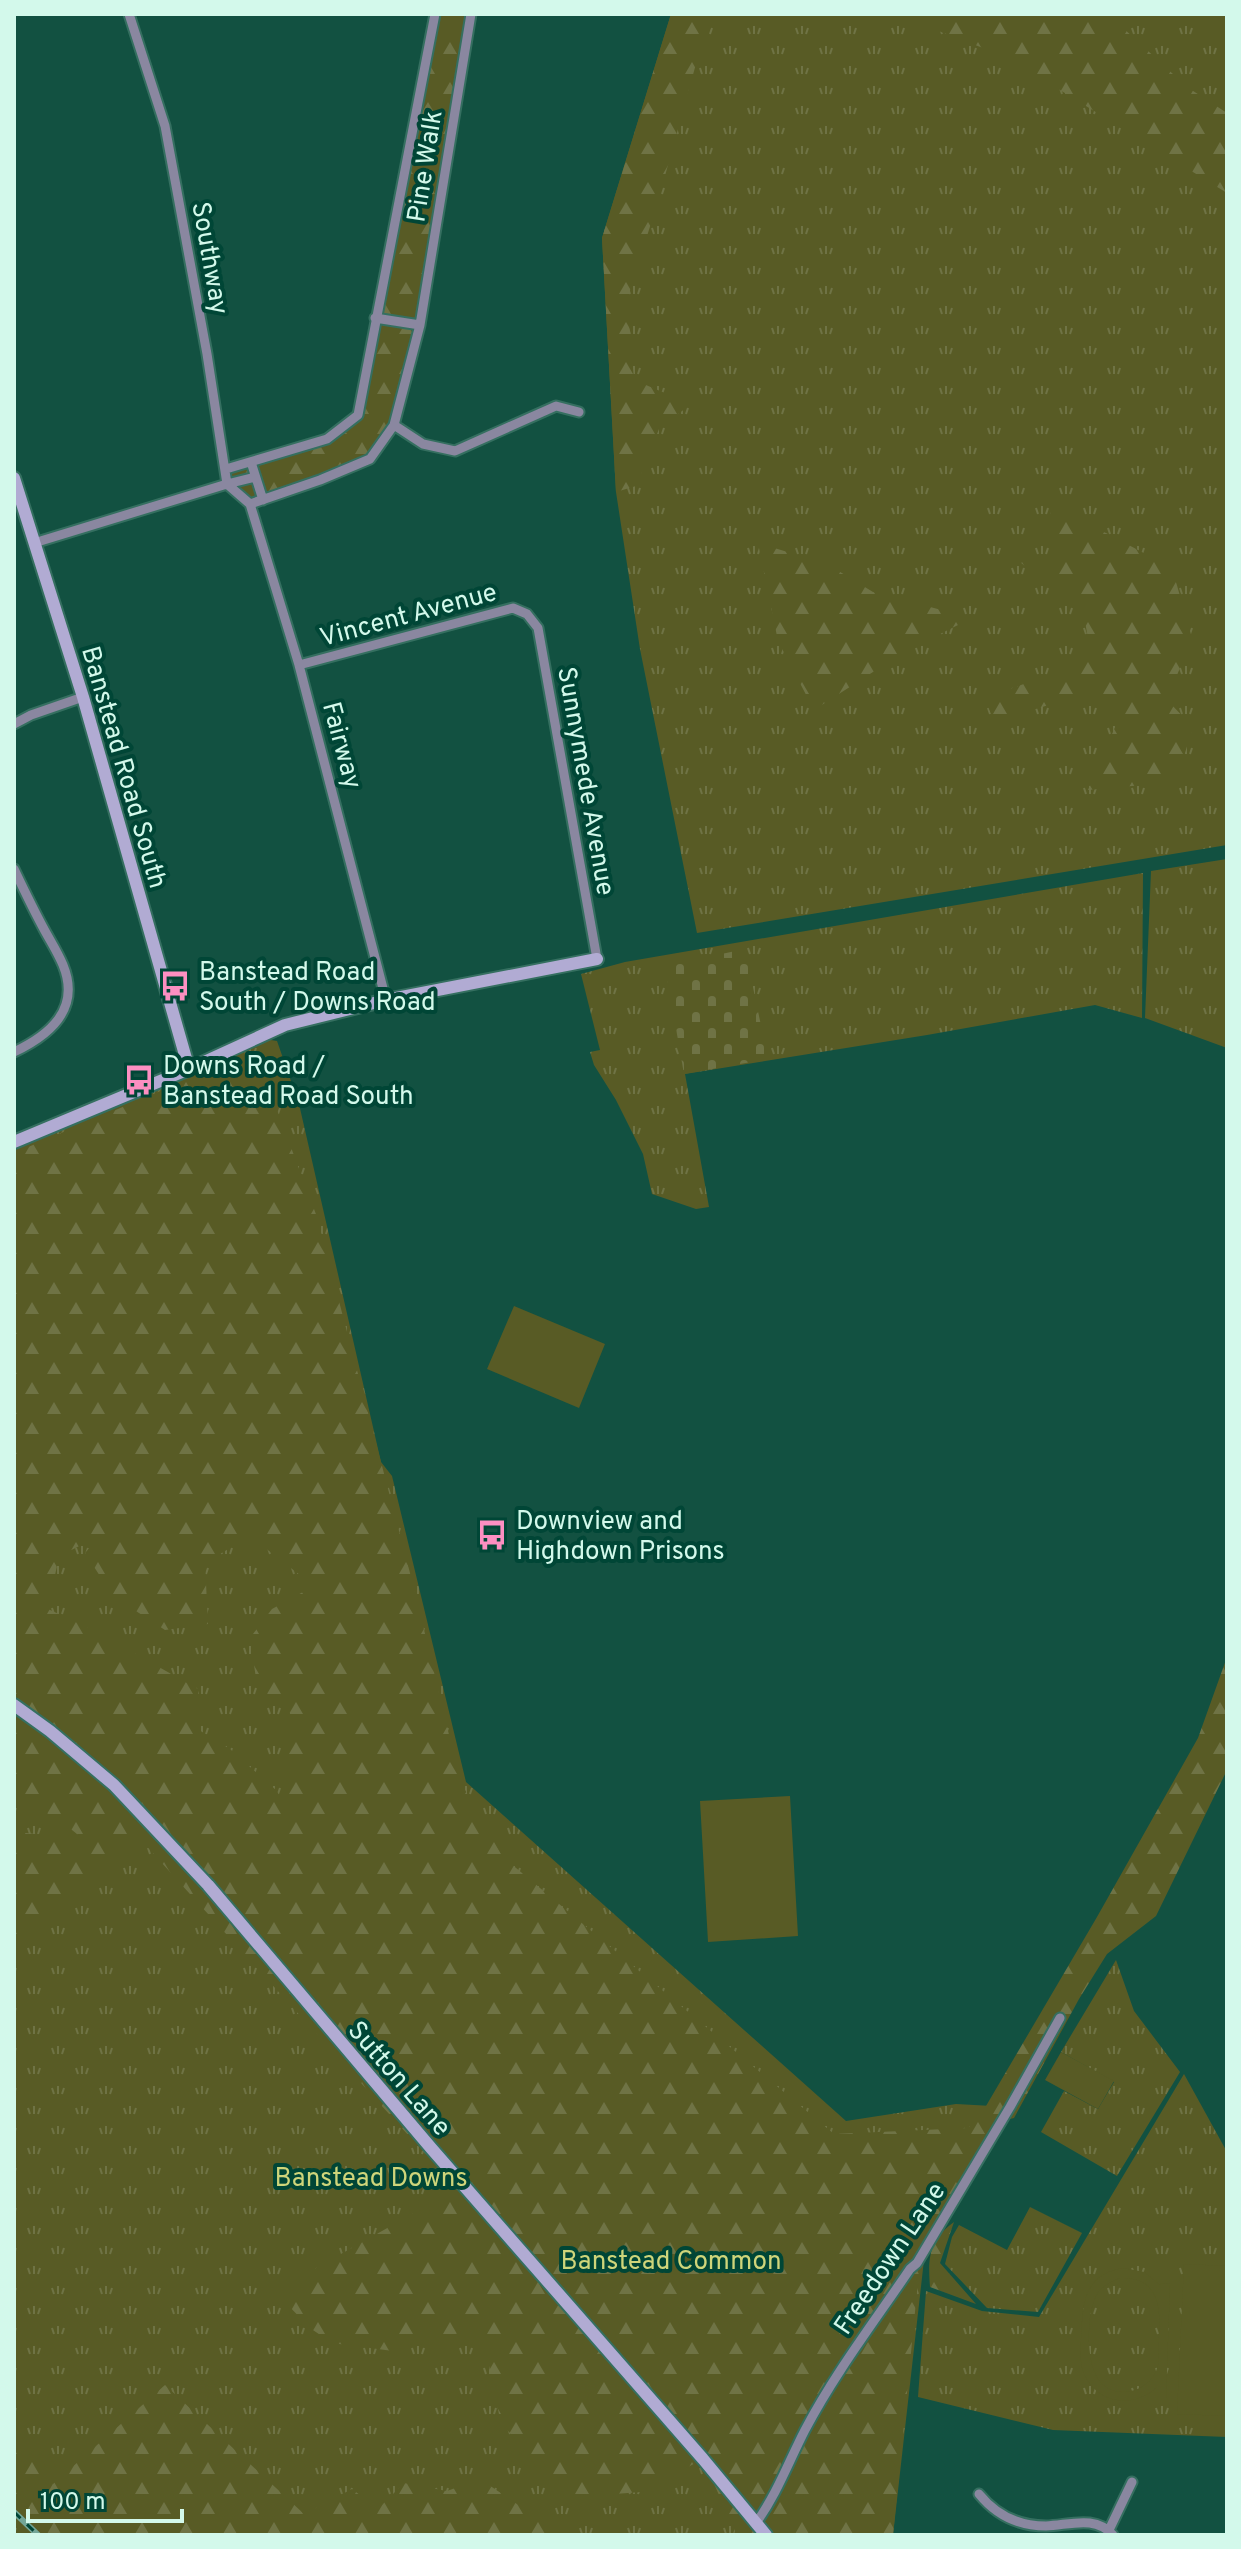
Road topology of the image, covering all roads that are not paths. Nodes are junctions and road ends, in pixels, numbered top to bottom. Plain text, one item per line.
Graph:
1 (129, 14) edge
2 (435, 14) edge
3 (471, 14) edge
4 (375, 318) junction
5 (420, 325) junction
6 (579, 412) dead end
7 (394, 425) junction
8 (251, 462) junction
9 (226, 469) junction
10 (255, 477) junction
11 (14, 478) edge
12 (227, 484) junction
13 (263, 500) junction
14 (250, 504) junction
15 (34, 543) junction
16 (527, 614) joint
17 (299, 665) junction
18 (83, 697) junction
19 (14, 724) edge
20 (14, 869) edge
21 (597, 959) joint
22 (386, 1000) junction
23 (14, 1052) edge
24 (189, 1069) junction
25 (14, 1142) edge
26 (14, 1705) edge
27 (1060, 2018) dead end
28 (1132, 2482) dead end
29 (979, 2494) dead end
30 (756, 2523) junction
31 (1111, 2532) edge
32 (766, 2535) edge

1 - 9 street, Southway
2 - 4 street, Pine Walk
3 - 5 street, Pine Walk
4 - 5 street
4 - 8 street, Pine Walk
5 - 7 street, Pine Walk
6 - 7 street
7 - 13 street, Pine Walk
8 - 9 street, Pine Walk
8 - 10 street
9 - 12 street, Southway
10 - 12 street
10 - 13 street
11 - 15 street, Banstead Road South
12 - 14 street
12 - 15 street
13 - 14 street, Pine Walk
14 - 17 street, Fairway
15 - 18 street, Banstead Road South
16 - 17 street, Vincent Avenue
16 - 21 street, Sunnymede Avenue
17 - 22 street, Fairway
18 - 19 street
18 - 24 street, Banstead Road South
20 - 23 street
21 - 22 street
22 - 24 street
24 - 25 street
26 - 30 street, Sutton Lane
27 - 30 street, Freedown Lane
28 - 31 street
29 - 31 street
30 - 32 street, Sutton Lane

